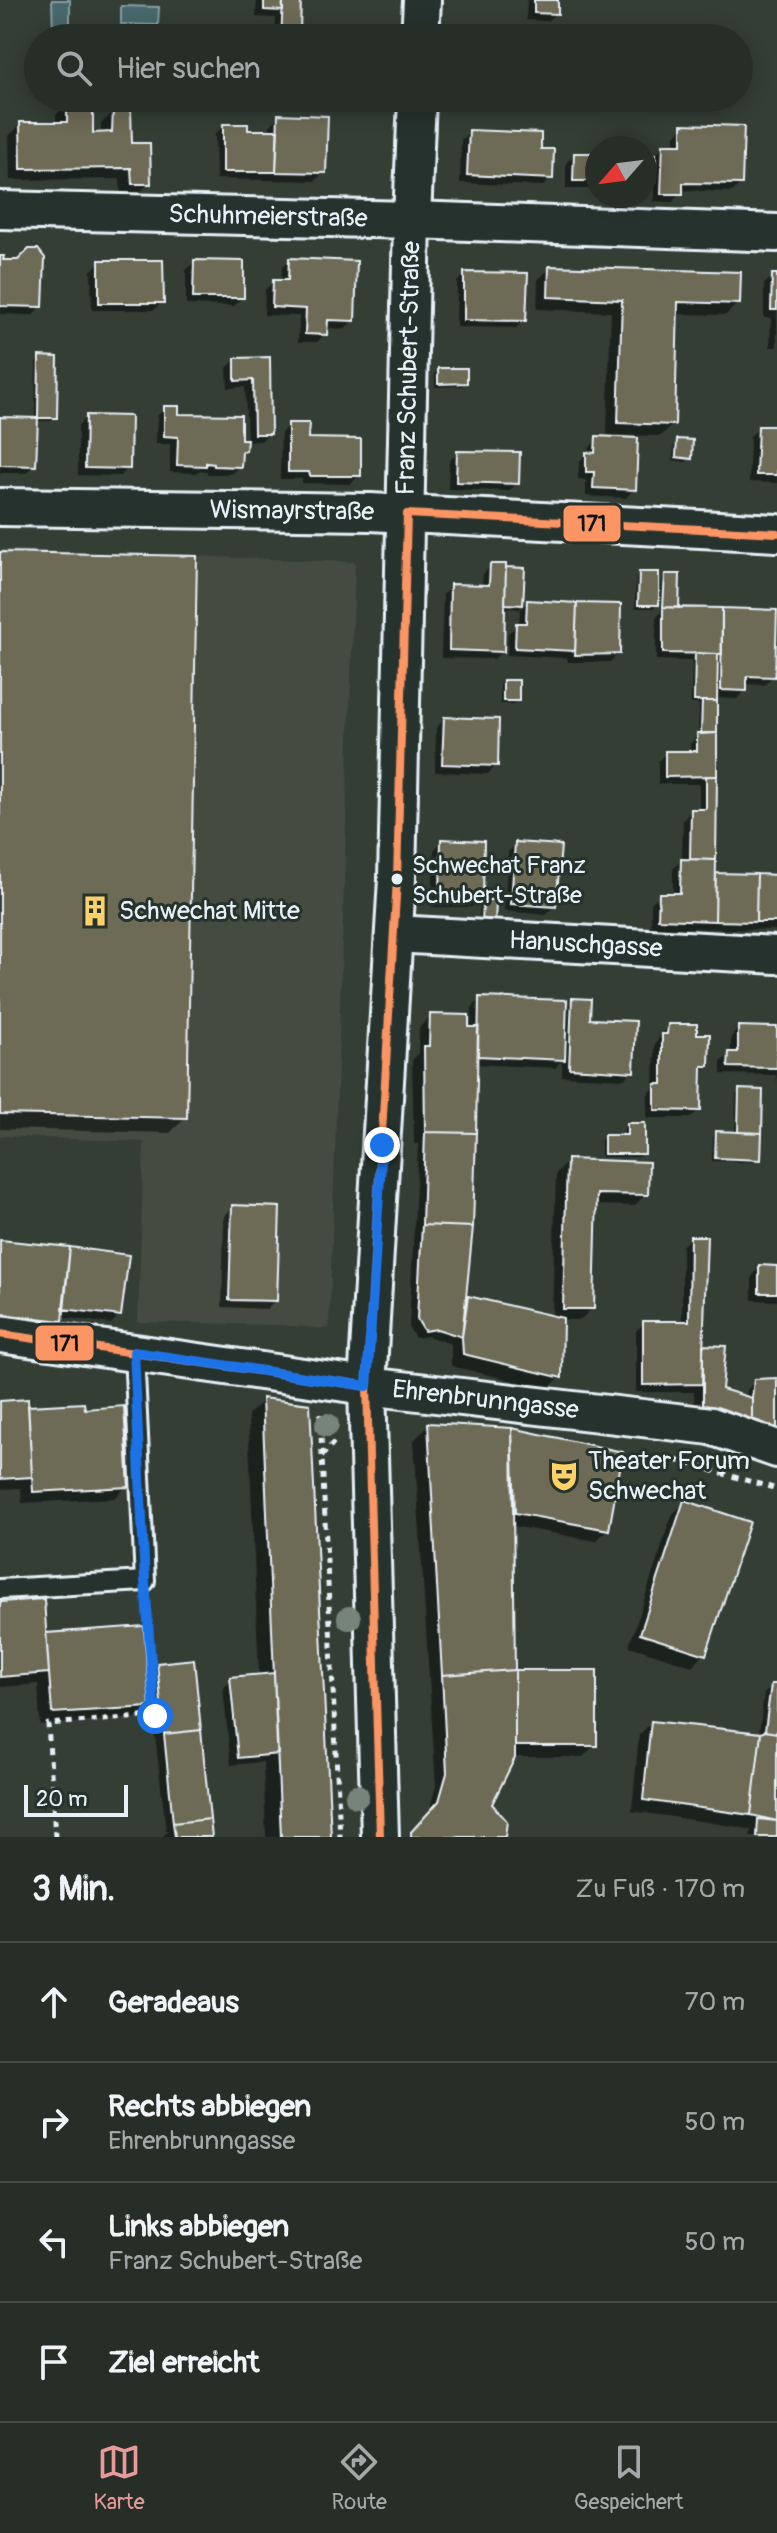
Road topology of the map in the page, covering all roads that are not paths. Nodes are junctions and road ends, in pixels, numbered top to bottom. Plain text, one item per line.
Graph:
1 (422, 0) edge
2 (421, 24) edge
3 (416, 112) edge
4 (0, 210) edge
5 (412, 220) junction
6 (777, 233) edge
7 (0, 507) edge
8 (407, 514) junction
9 (777, 533) edge
10 (394, 934) junction
11 (777, 955) edge
12 (0, 1334) edge
13 (134, 1352) junction
14 (367, 1386) junction
15 (777, 1449) edge
16 (0, 1589) edge
17 (380, 1837) edge

1 - 2 street
3 - 5 street, Franz Schubert-Straße
4 - 5 street, Schuhmeierstraße
5 - 6 street, Schuhmeierstraße
5 - 8 street, Franz Schubert-Straße
7 - 8 street, Wismayrstraße
8 - 9 street, Wismayrstraße
8 - 10 street, Franz Schubert-Straße
10 - 11 street, Hanuschgasse
10 - 14 street, Franz Schubert-Straße
12 - 13 street, Ehrenbrunngasse
13 - 14 street, Ehrenbrunngasse
13 - 16 lane
14 - 15 street, Ehrenbrunngasse
14 - 17 street, Franz Schubert-Straße

